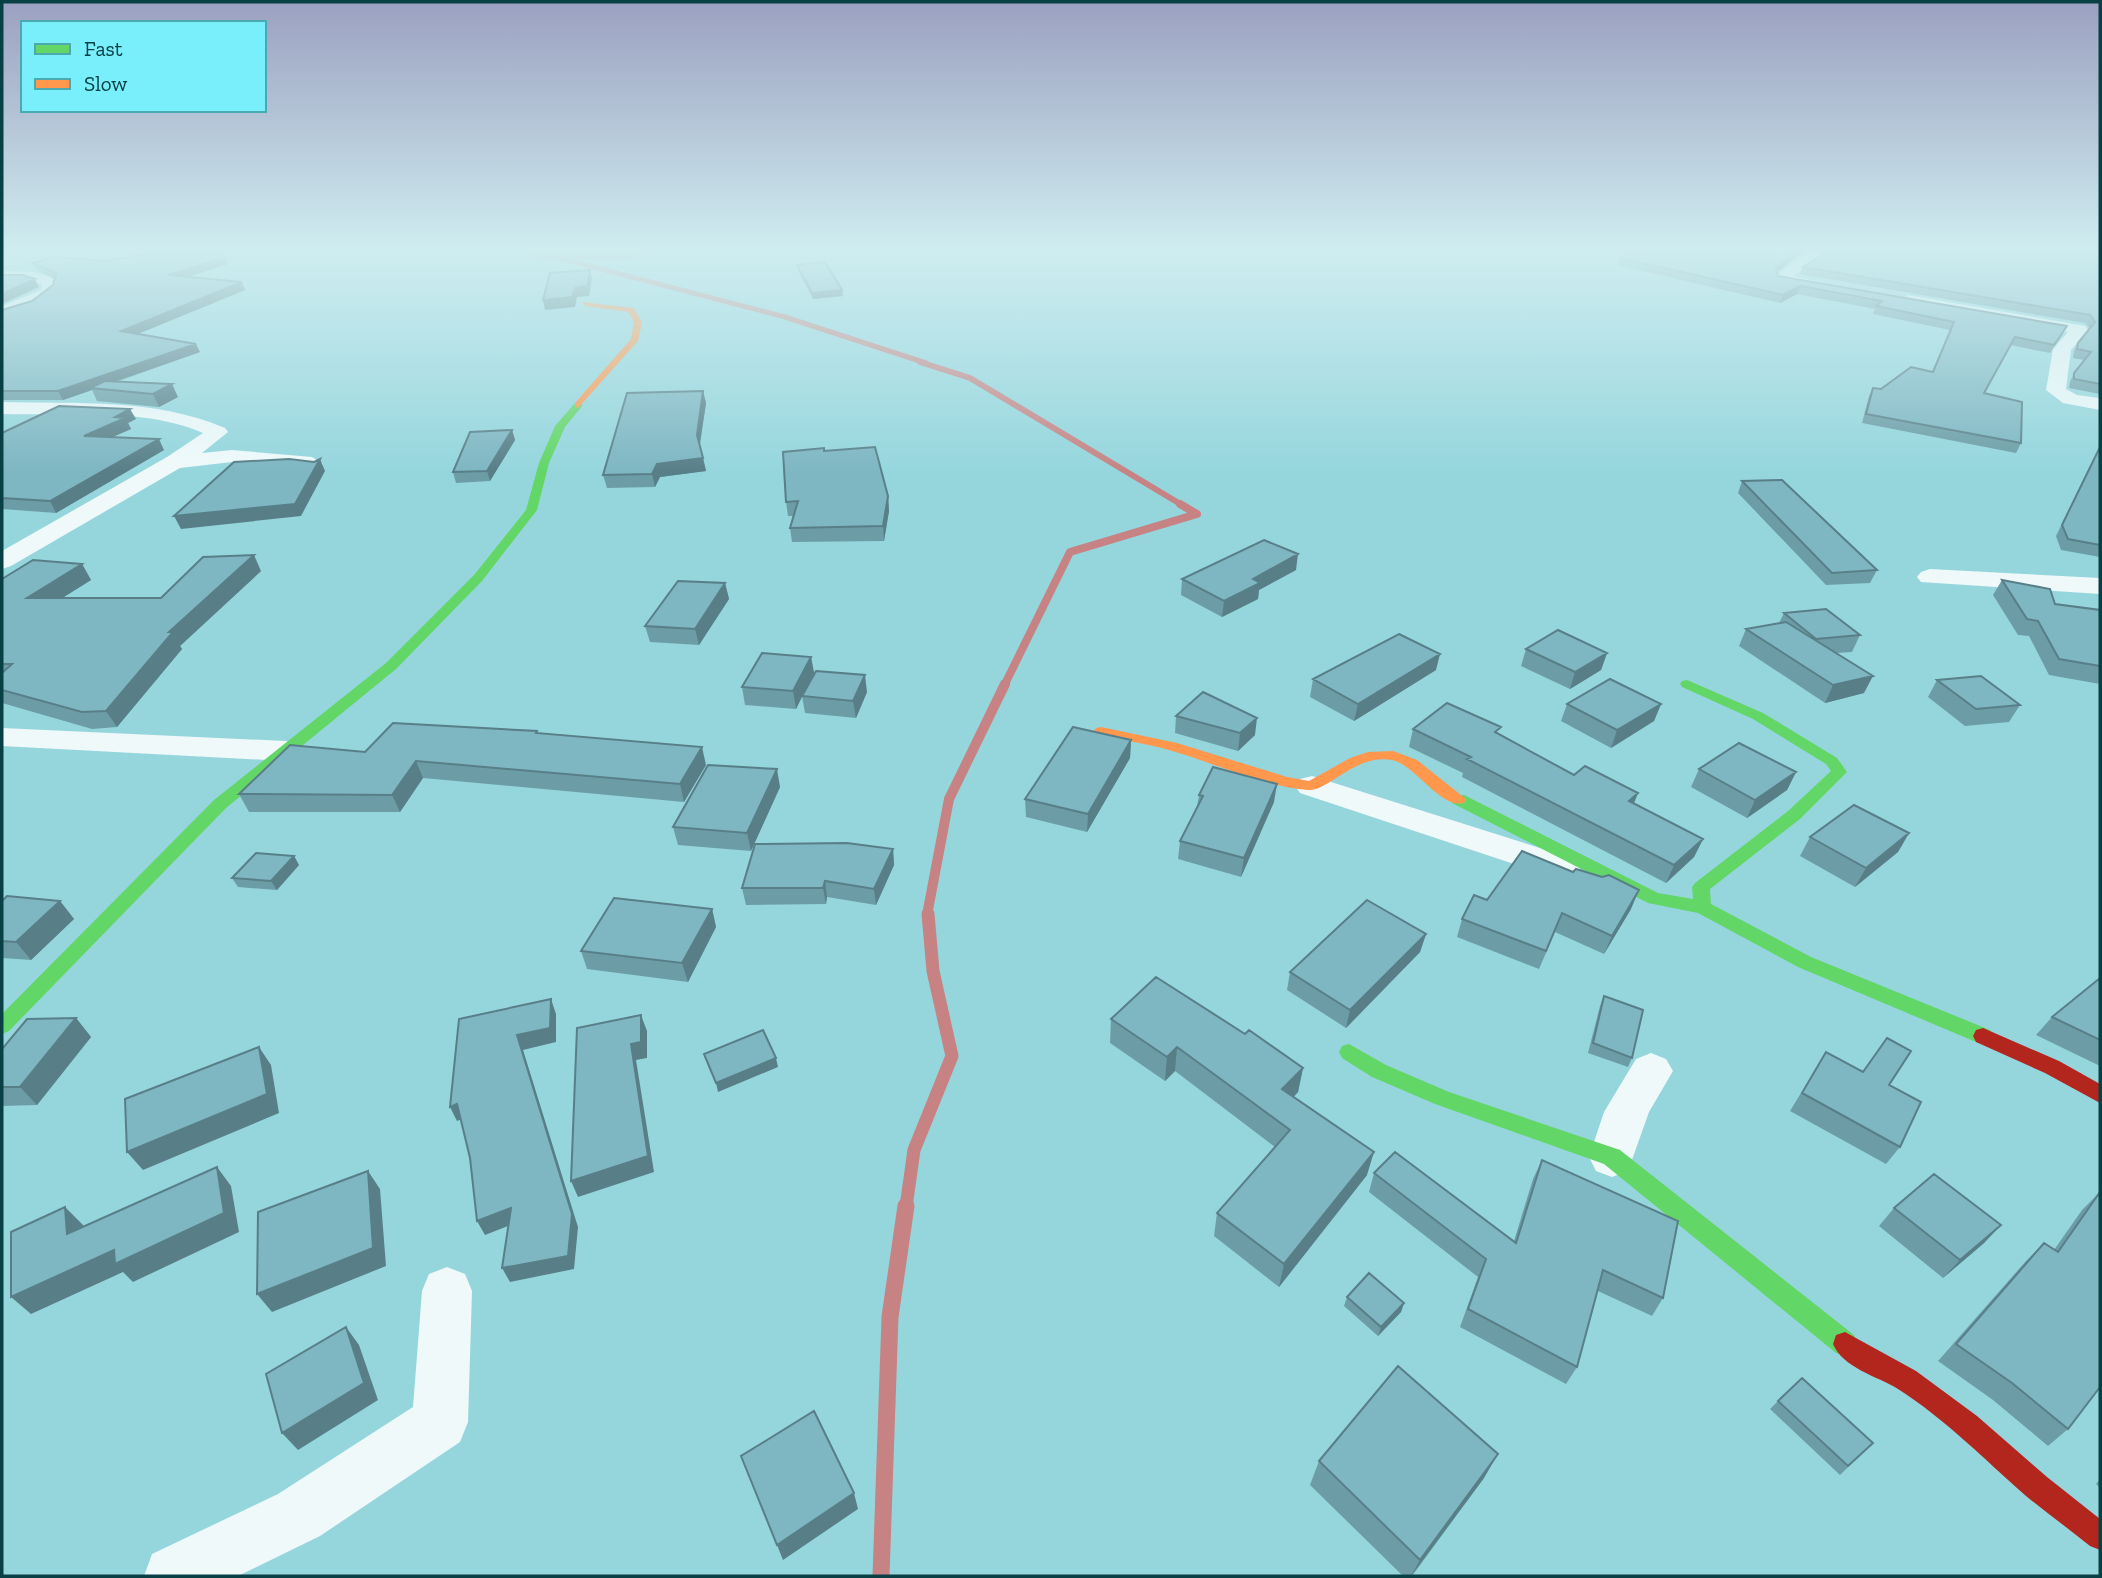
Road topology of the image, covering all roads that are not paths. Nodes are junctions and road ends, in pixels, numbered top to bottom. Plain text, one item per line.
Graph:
1 (638, 325) edge
2 (2054, 325) edge
3 (2100, 404) edge
4 (2, 408) edge
5 (175, 463) junction
6 (318, 465) edge
7 (2, 561) edge
8 (1930, 577) dead end
9 (2100, 586) edge
10 (1687, 684) dead end
11 (1101, 731) edge
12 (2, 737) edge
13 (286, 751) junction
14 (1312, 786) junction
15 (1654, 899) junction
16 (1702, 906) junction
17 (2, 1026) edge
18 (1349, 1052) dead end
19 (1651, 1072) dead end
20 (2100, 1094) edge
21 (1612, 1157) junction
22 (447, 1291) dead end
23 (2100, 1536) edge
24 (174, 1576) edge

1 - 13 street
2 - 3 street
4 - 5 street
5 - 6 street
5 - 7 street
8 - 9 street
10 - 16 street
11 - 14 street
12 - 13 street
13 - 17 street
14 - 15 street
14 - 15 street
15 - 16 street
16 - 20 street
18 - 21 street
19 - 21 street
21 - 23 street
22 - 24 street

